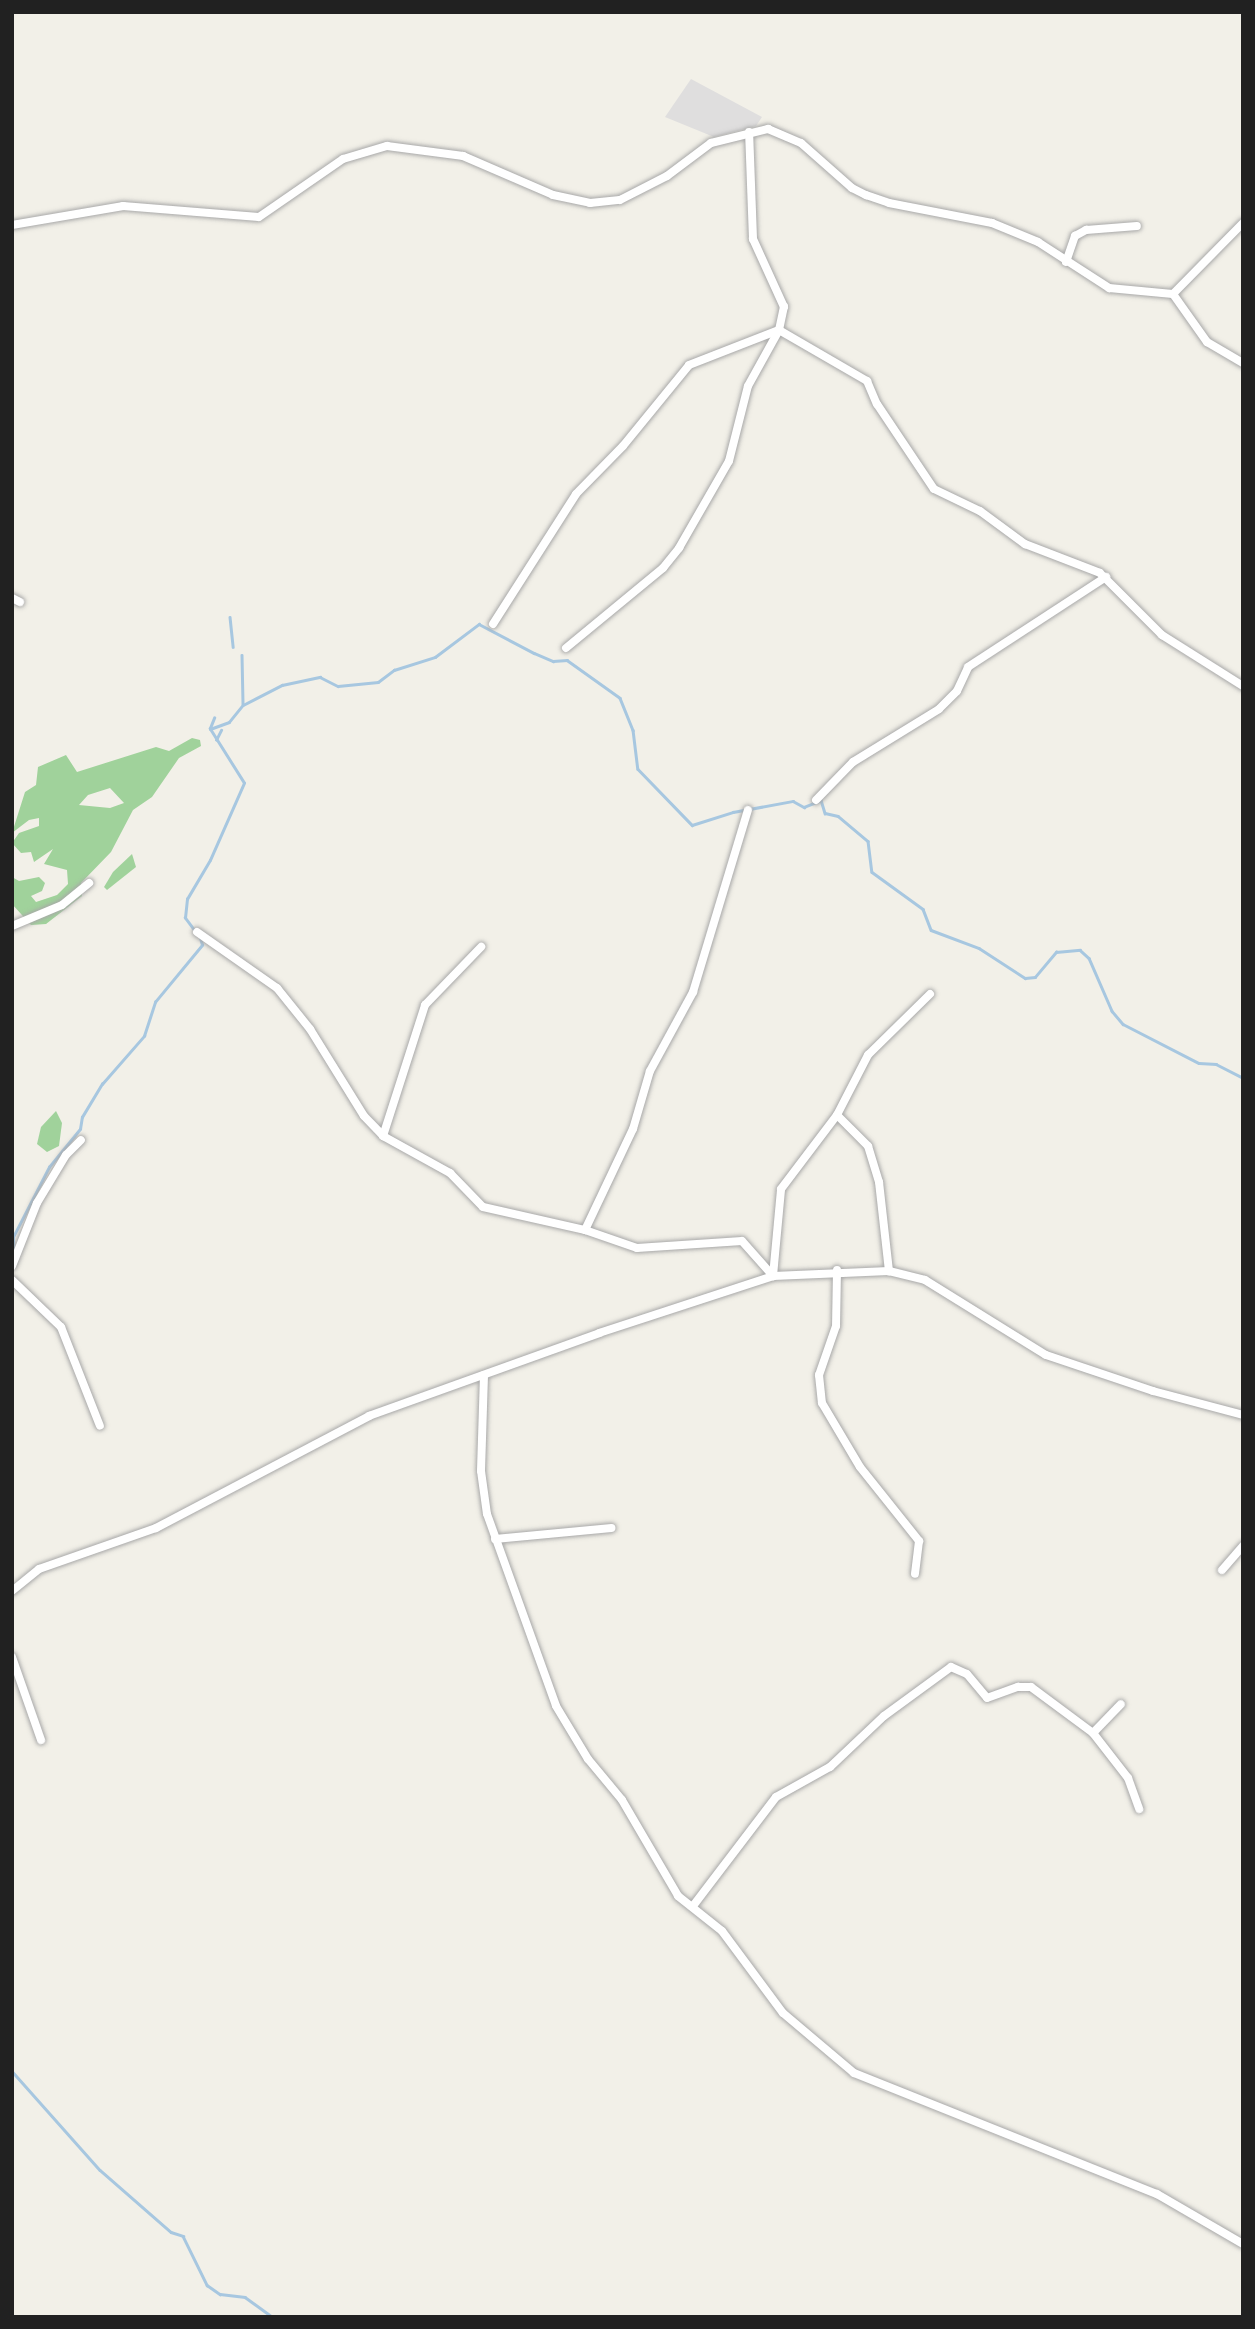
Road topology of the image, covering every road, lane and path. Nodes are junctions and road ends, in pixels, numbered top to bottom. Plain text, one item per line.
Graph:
1 (749, 132) junction
2 (1243, 223) edge
3 (12, 225) edge
4 (1137, 226) dead end
5 (1066, 262) junction
6 (1173, 294) junction
7 (779, 330) junction
8 (1243, 363) edge
9 (1106, 577) junction
10 (493, 624) dead end
11 (566, 648) dead end
12 (1243, 686) edge
13 (816, 800) dead end
14 (748, 810) dead end
15 (89, 883) dead end
16 (12, 926) edge
17 (197, 932) dead end
18 (481, 947) dead end
19 (930, 994) dead end
20 (837, 1115) junction
21 (383, 1136) junction
22 (81, 1140) dead end
23 (585, 1230) junction
24 (12, 1266) edge
25 (837, 1270) junction
26 (889, 1271) junction
27 (773, 1276) junction
28 (12, 1280) edge
29 (484, 1375) junction
30 (1243, 1415) edge
31 (100, 1426) dead end
32 (611, 1528) dead end
33 (495, 1539) junction
34 (1243, 1546) edge
35 (1222, 1570) dead end
36 (915, 1574) dead end
37 (12, 1591) edge
38 (12, 1657) edge
39 (1121, 1704) dead end
40 (1093, 1733) junction
41 (41, 1740) dead end
42 (1139, 1809) dead end
43 (693, 1906) junction
44 (1243, 2244) edge

1 - 3 street
1 - 5 street
1 - 7 street
2 - 6 street
4 - 5 street
5 - 6 street
6 - 8 street
7 - 9 street
7 - 10 street
7 - 11 street
9 - 12 street
9 - 13 street
14 - 23 street
15 - 16 street
17 - 21 street
18 - 21 street
19 - 20 street
20 - 26 street
20 - 27 street
21 - 23 street
22 - 24 street
23 - 27 street
25 - 26 street
25 - 27 street
25 - 36 street
26 - 30 street
27 - 29 street
28 - 31 street
29 - 33 street
29 - 37 street
32 - 33 street
33 - 43 street
34 - 35 street
38 - 41 street
39 - 40 street
40 - 42 street
40 - 43 street
43 - 44 street

